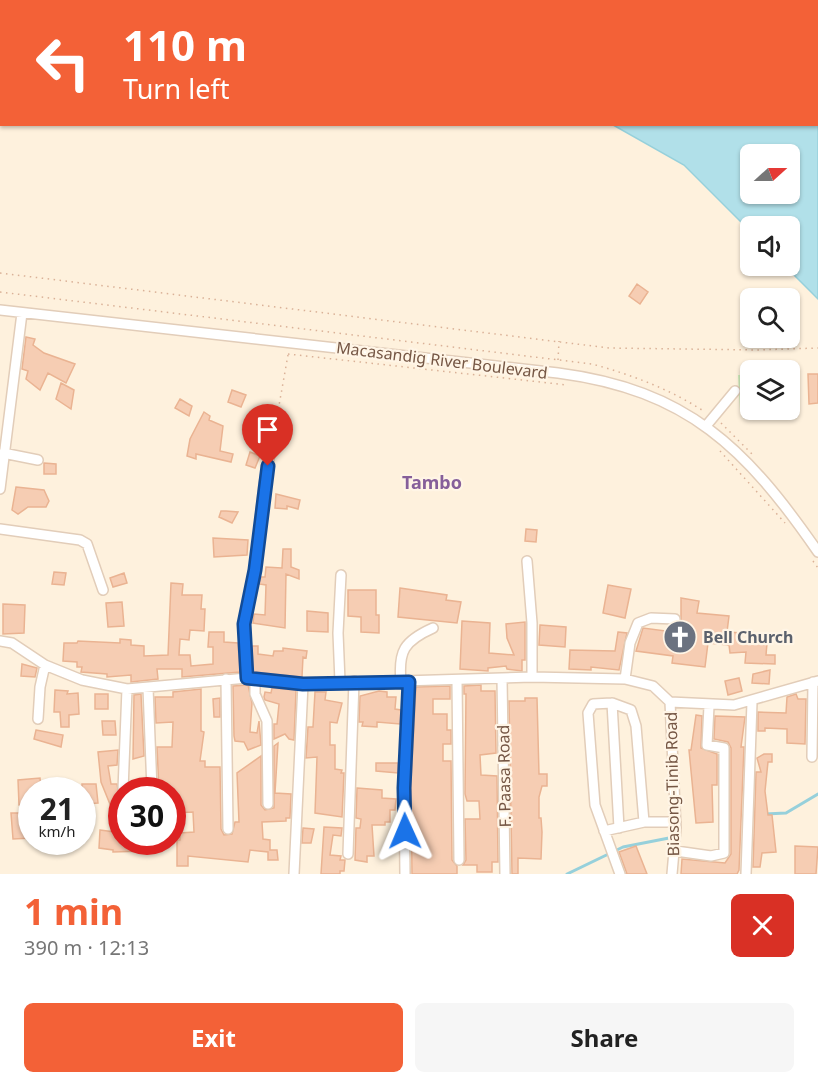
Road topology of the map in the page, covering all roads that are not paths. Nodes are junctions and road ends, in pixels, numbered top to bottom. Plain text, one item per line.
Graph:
1 (0, 310) edge
2 (22, 313) junction
3 (735, 391) dead end
4 (706, 426) junction
5 (271, 449) road end
6 (3, 453) junction
7 (38, 460) dead end
8 (0, 489) edge
9 (0, 529) edge
10 (813, 553) edge
11 (527, 561) dead end
12 (341, 575) dead end
13 (103, 590) dead end
14 (675, 619) dead end
15 (433, 628) dead end
16 (0, 641) edge
17 (45, 665) junction
18 (532, 677) junction
19 (251, 678) junction
20 (502, 678) junction
21 (226, 679) junction
22 (625, 679) junction
23 (354, 681) junction
24 (457, 681) junction
25 (816, 681) edge
26 (340, 682) junction
27 (405, 682) junction
28 (303, 684) junction
29 (148, 688) junction
30 (127, 689) junction
31 (670, 702) junction
32 (752, 702) junction
33 (612, 703) junction
34 (709, 706) junction
35 (38, 719) dead end
36 (812, 757) dead end
37 (124, 777) edge
38 (151, 777) edge
39 (268, 804) dead end
40 (644, 822) junction
41 (676, 822) junction
42 (619, 828) junction
43 (228, 829) dead end
44 (604, 831) junction
45 (676, 851) junction
46 (348, 854) dead end
47 (459, 860) dead end
48 (294, 874) edge
49 (405, 874) edge
50 (505, 874) edge
51 (620, 874) edge
52 (672, 874) edge
53 (746, 874) edge

1 - 2 street, Macasandig River Boulevard
2 - 4 street, Macasandig River Boulevard
2 - 6 street
3 - 4 street
4 - 10 street, Macasandig River Boulevard
5 - 19 street
6 - 7 street
6 - 8 street
9 - 13 street
11 - 18 street
12 - 26 street
14 - 22 street
15 - 27 street
16 - 17 street
17 - 30 street
17 - 35 street
18 - 20 street
18 - 22 street
19 - 21 street
19 - 28 street
19 - 39 street
20 - 24 street
20 - 50 street, F. Paasa Road
21 - 29 street
21 - 43 street
22 - 31 street
23 - 26 street
23 - 27 street
23 - 46 street
24 - 27 street
24 - 47 street
25 - 32 street, Biasong-Tinib Road
25 - 36 street
26 - 28 street
27 - 49 street
28 - 48 street
29 - 30 street
29 - 38 street
30 - 37 street
31 - 34 street, Biasong-Tinib Road
31 - 41 street, Biasong-Tinib Road
32 - 34 street, Biasong-Tinib Road
32 - 53 street
33 - 40 street
33 - 42 street
33 - 44 street
34 - 45 street
40 - 41 street
40 - 42 street
41 - 45 street, Biasong-Tinib Road
42 - 44 street
44 - 51 street
45 - 52 street, Biasong-Tinib Road

